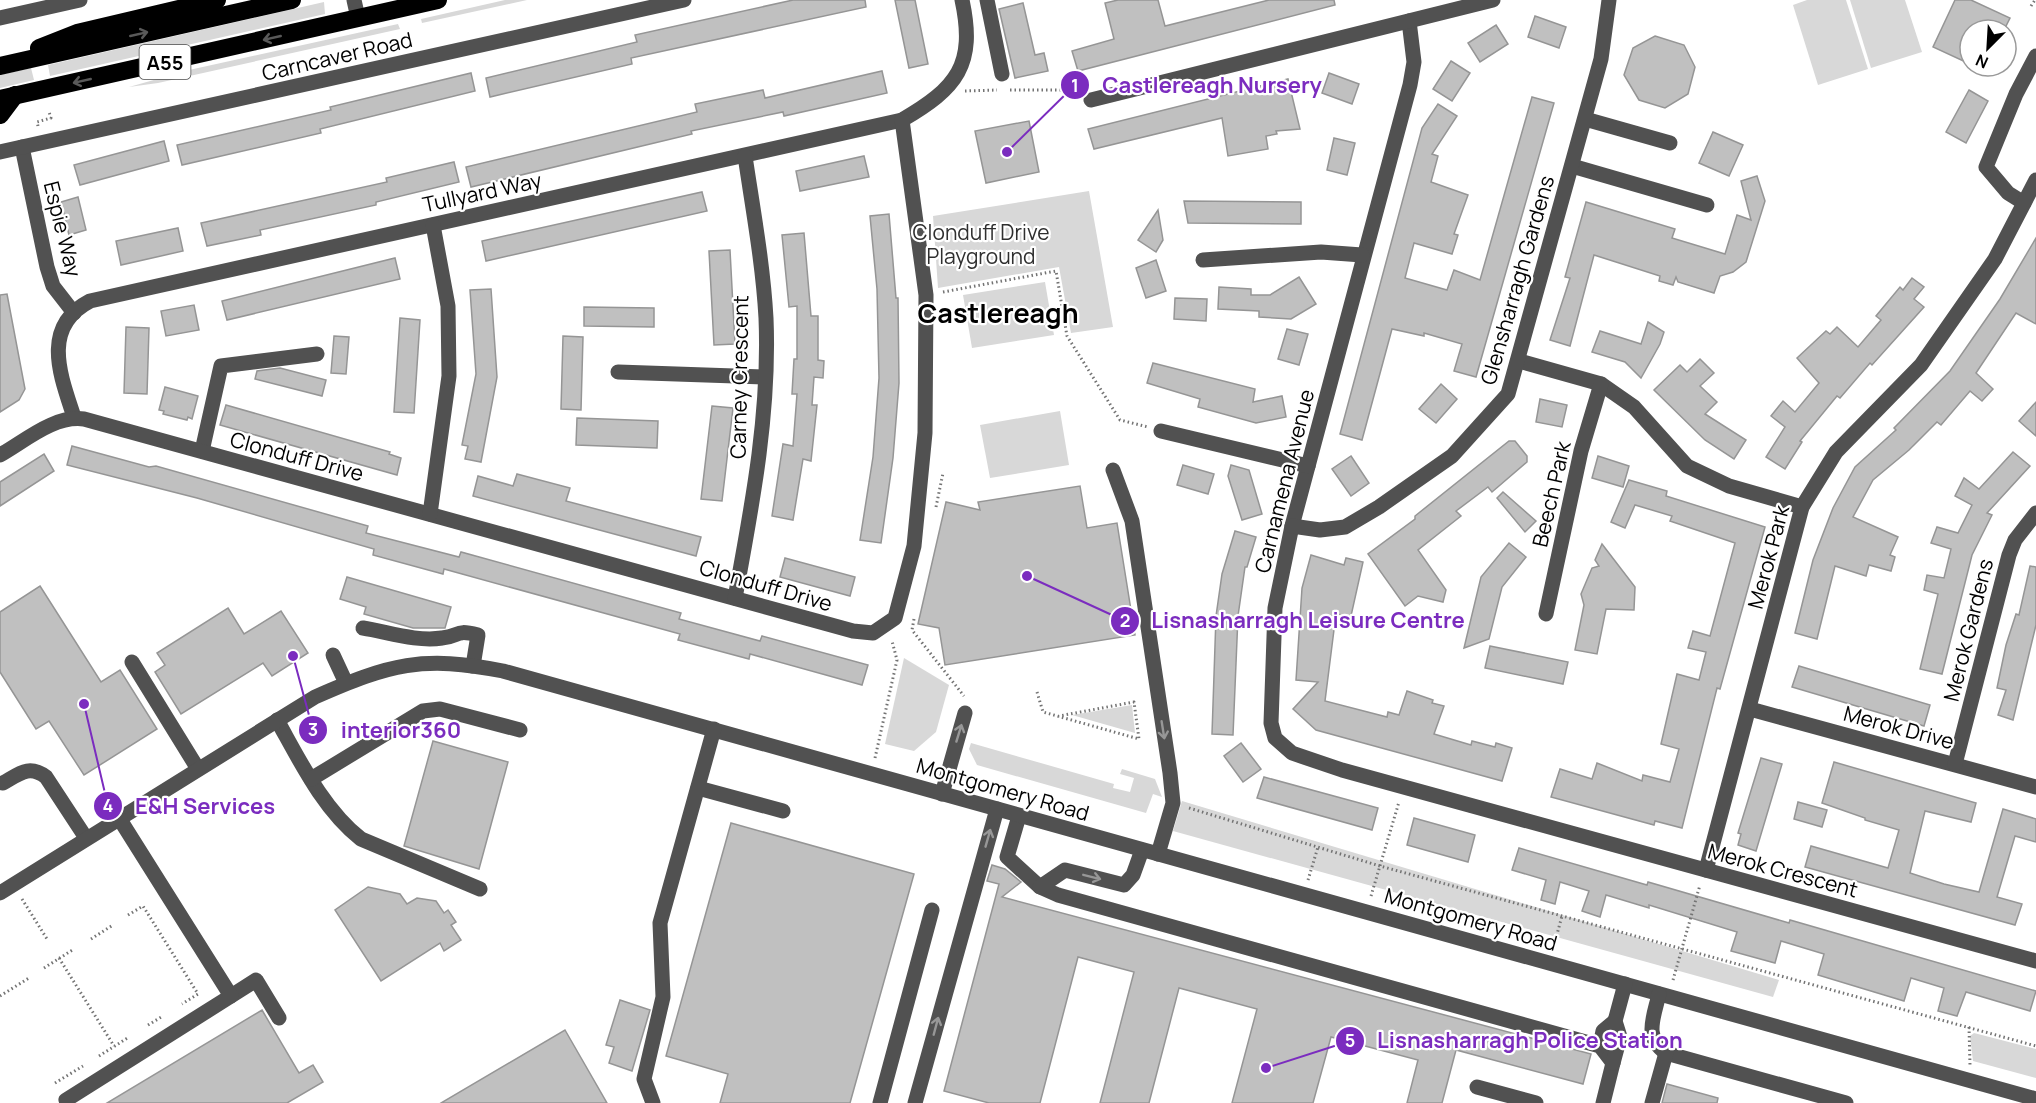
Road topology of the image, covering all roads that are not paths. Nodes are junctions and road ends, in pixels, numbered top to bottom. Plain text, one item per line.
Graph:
1 (80, 0) edge
2 (217, 0) edge
3 (292, 0) edge
4 (354, 0) edge
5 (438, 0) edge
6 (684, 0) edge
7 (1493, 0) edge
8 (1609, 0) edge
9 (988, 2) edge
10 (1468, 3) edge
11 (963, 4) edge
12 (0, 18) edge
13 (358, 18) junction
14 (1410, 21) junction
15 (2036, 56) edge
16 (3, 65) edge
17 (1002, 74) dead end
18 (8, 97) edge
19 (1091, 100) road end
20 (0, 115) edge
21 (1585, 119) junction
22 (903, 120) junction
23 (1670, 143) dead end
24 (22, 147) junction
25 (0, 152) edge
26 (745, 156) junction
27 (1572, 166) junction
28 (2036, 180) edge
29 (2024, 203) junction
30 (1707, 205) dead end
31 (432, 225) junction
32 (1362, 255) junction
33 (1203, 260) dead end
34 (74, 313) junction
35 (317, 354) dead end
36 (1519, 361) junction
37 (618, 372) dead end
38 (765, 377) junction
39 (1601, 384) junction
40 (74, 417) junction
41 (1161, 430) road end
42 (202, 451) junction
43 (0, 455) edge
44 (1308, 466) junction
45 (1113, 470) dead end
46 (1802, 507) junction
47 (2036, 513) edge
48 (430, 514) junction
49 (1292, 526) junction
50 (735, 598) junction
51 (1546, 614) dead end
52 (363, 628) dead end
53 (333, 655) dead end
54 (132, 662) dead end
55 (474, 666) junction
56 (346, 683) junction
57 (966, 707) road end
58 (1750, 709) junction
59 (277, 720) junction
60 (714, 729) junction
61 (520, 730) dead end
62 (1955, 764) junction
63 (198, 769) junction
64 (311, 779) junction
65 (3, 783) dead end
66 (2036, 787) edge
67 (698, 788) junction
68 (942, 794) junction
69 (997, 809) junction
70 (783, 811) dead end
71 (1019, 816) junction
72 (119, 818) junction
73 (1520, 819) joint
74 (86, 838) junction
75 (1142, 850) junction
76 (1158, 854) junction
77 (1706, 870) junction
78 (1040, 887) junction
79 (6, 889) edge
80 (480, 889) dead end
81 (932, 910) dead end
82 (2036, 961) edge
83 (1625, 984) junction
84 (1664, 995) junction
85 (231, 996) junction
86 (279, 1018) dead end
87 (1615, 1021) junction
88 (1600, 1046) junction
89 (1666, 1053) junction
90 (1613, 1063) junction
91 (1477, 1087) dead end
92 (2009, 1097) edge
93 (2036, 1099) edge
94 (67, 1103) edge
95 (653, 1103) edge
96 (880, 1103) edge
97 (915, 1103) edge
98 (1536, 1103) edge
99 (1603, 1103) edge
100 (1652, 1103) edge
101 (1846, 1103) edge

1 - 12 street
2 - 16 highway
16 -> 3 highway, A55
4 - 13 street
5 - 13 highway, A55
6 - 24 street, Carncaver Road
7 - 10 street
8 - 21 street, Glensharragh Gardens
9 - 11 street
9 - 17 street
10 - 14 street
11 - 22 street
13 -> 18 highway, A55
14 - 19 street
14 - 32 street, Carnamena Avenue
15 - 29 street
18 - 20 highway
21 - 23 street
21 - 27 street, Glensharragh Gardens
22 - 26 street, Tullyard Way
22 - 50 street, Clonduff Drive
24 - 25 street, Carncaver Road
24 - 34 street, Espie Way
26 - 31 street, Tullyard Way
26 - 38 street, Carney Crescent
27 - 30 street, Glensharragh Gardens
27 - 36 street, Glensharragh Gardens
28 - 29 street, Merok Park
29 - 46 street, Merok Park
31 - 34 street, Tullyard Way
31 - 48 street
32 - 33 street
32 - 44 street, Carnamena Avenue
34 - 40 street
35 - 42 street
36 - 39 street
36 - 49 street, Glensharragh Gardens
37 - 38 street
38 - 50 street, Carney Crescent
39 - 46 street
39 - 51 street, Beech Park
40 - 42 street, Clonduff Drive
40 - 43 street
41 - 44 street
42 - 48 street, Clonduff Drive
44 - 49 street, Carnamena Avenue
45 -> 76 street
46 - 58 street, Merok Park
47 - 62 street, Merok Gardens
48 - 50 street, Clonduff Drive
49 - 73 street, Carnamena Avenue
52 - 55 street
53 - 56 street
54 - 63 street
55 - 56 street, Montgomery Road
55 - 60 street, Montgomery Road
56 - 59 street, Montgomery Road
68 -> 57 street
58 - 62 street, Merok Drive
58 - 77 street, Merok Park
59 - 63 street, Montgomery Road
59 - 64 street
60 - 67 street
60 - 68 street, Montgomery Road
61 - 64 street
62 - 66 street, Merok Drive
63 - 72 street, Montgomery Road
64 - 80 street
65 - 74 street
67 - 70 street
67 - 95 street
68 - 69 street, Montgomery Road
69 - 71 street, Montgomery Road
97 -> 69 street
71 - 75 street, Montgomery Road
71 - 78 street
72 - 74 street, Montgomery Road
72 - 85 street
73 - 77 street, Merok Crescent
74 - 79 street, Montgomery Road
75 - 76 street, Montgomery Road
78 -> 75 street
76 - 83 street, Montgomery Road
77 - 82 street, Merok Crescent
78 - 88 street
81 - 96 street
83 - 84 street, Montgomery Road
83 - 87 street
84 - 89 street
84 - 92 street, Montgomery Road
85 - 86 street
85 - 94 street
87 - 88 street
87 - 90 street
88 - 90 street
89 - 100 street
89 - 101 street
90 - 99 street
91 - 98 street
92 - 93 street, Montgomery Road

